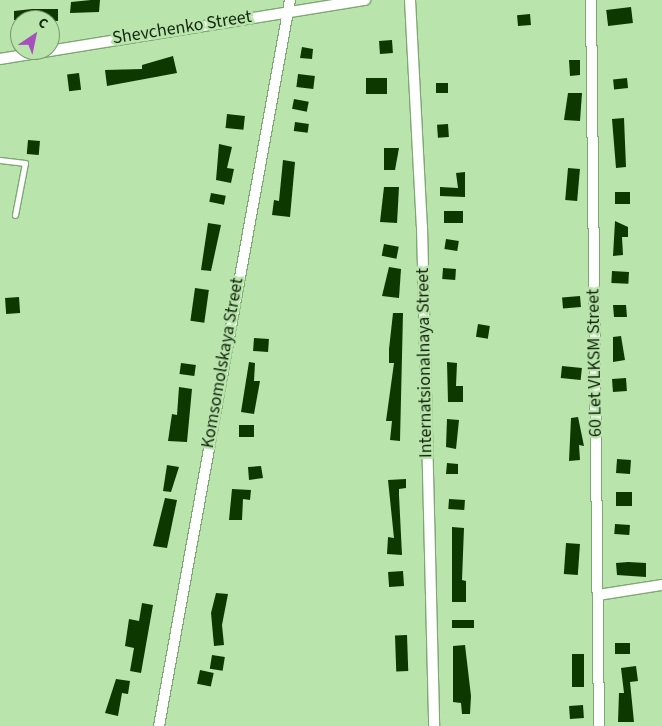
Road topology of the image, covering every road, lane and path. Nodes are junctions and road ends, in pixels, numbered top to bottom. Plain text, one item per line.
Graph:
1 (365, 0) edge
2 (410, 0) edge
3 (591, 0) edge
4 (289, 5) edge
5 (0, 59) edge
6 (0, 160) edge
7 (15, 215) dead end
8 (662, 585) edge
9 (598, 595) junction
10 (159, 726) edge
11 (434, 726) edge
12 (599, 726) edge

1 - 4 street, Shevchenko Street
2 - 11 street, Internatsionalnaya Street
3 - 9 street, 60 Let VLKSM Street
4 - 5 street, Shevchenko Street
4 - 10 street, Komsomolskaya Street
6 - 7 lane
8 - 9 street
9 - 12 street, 60 Let VLKSM Street

